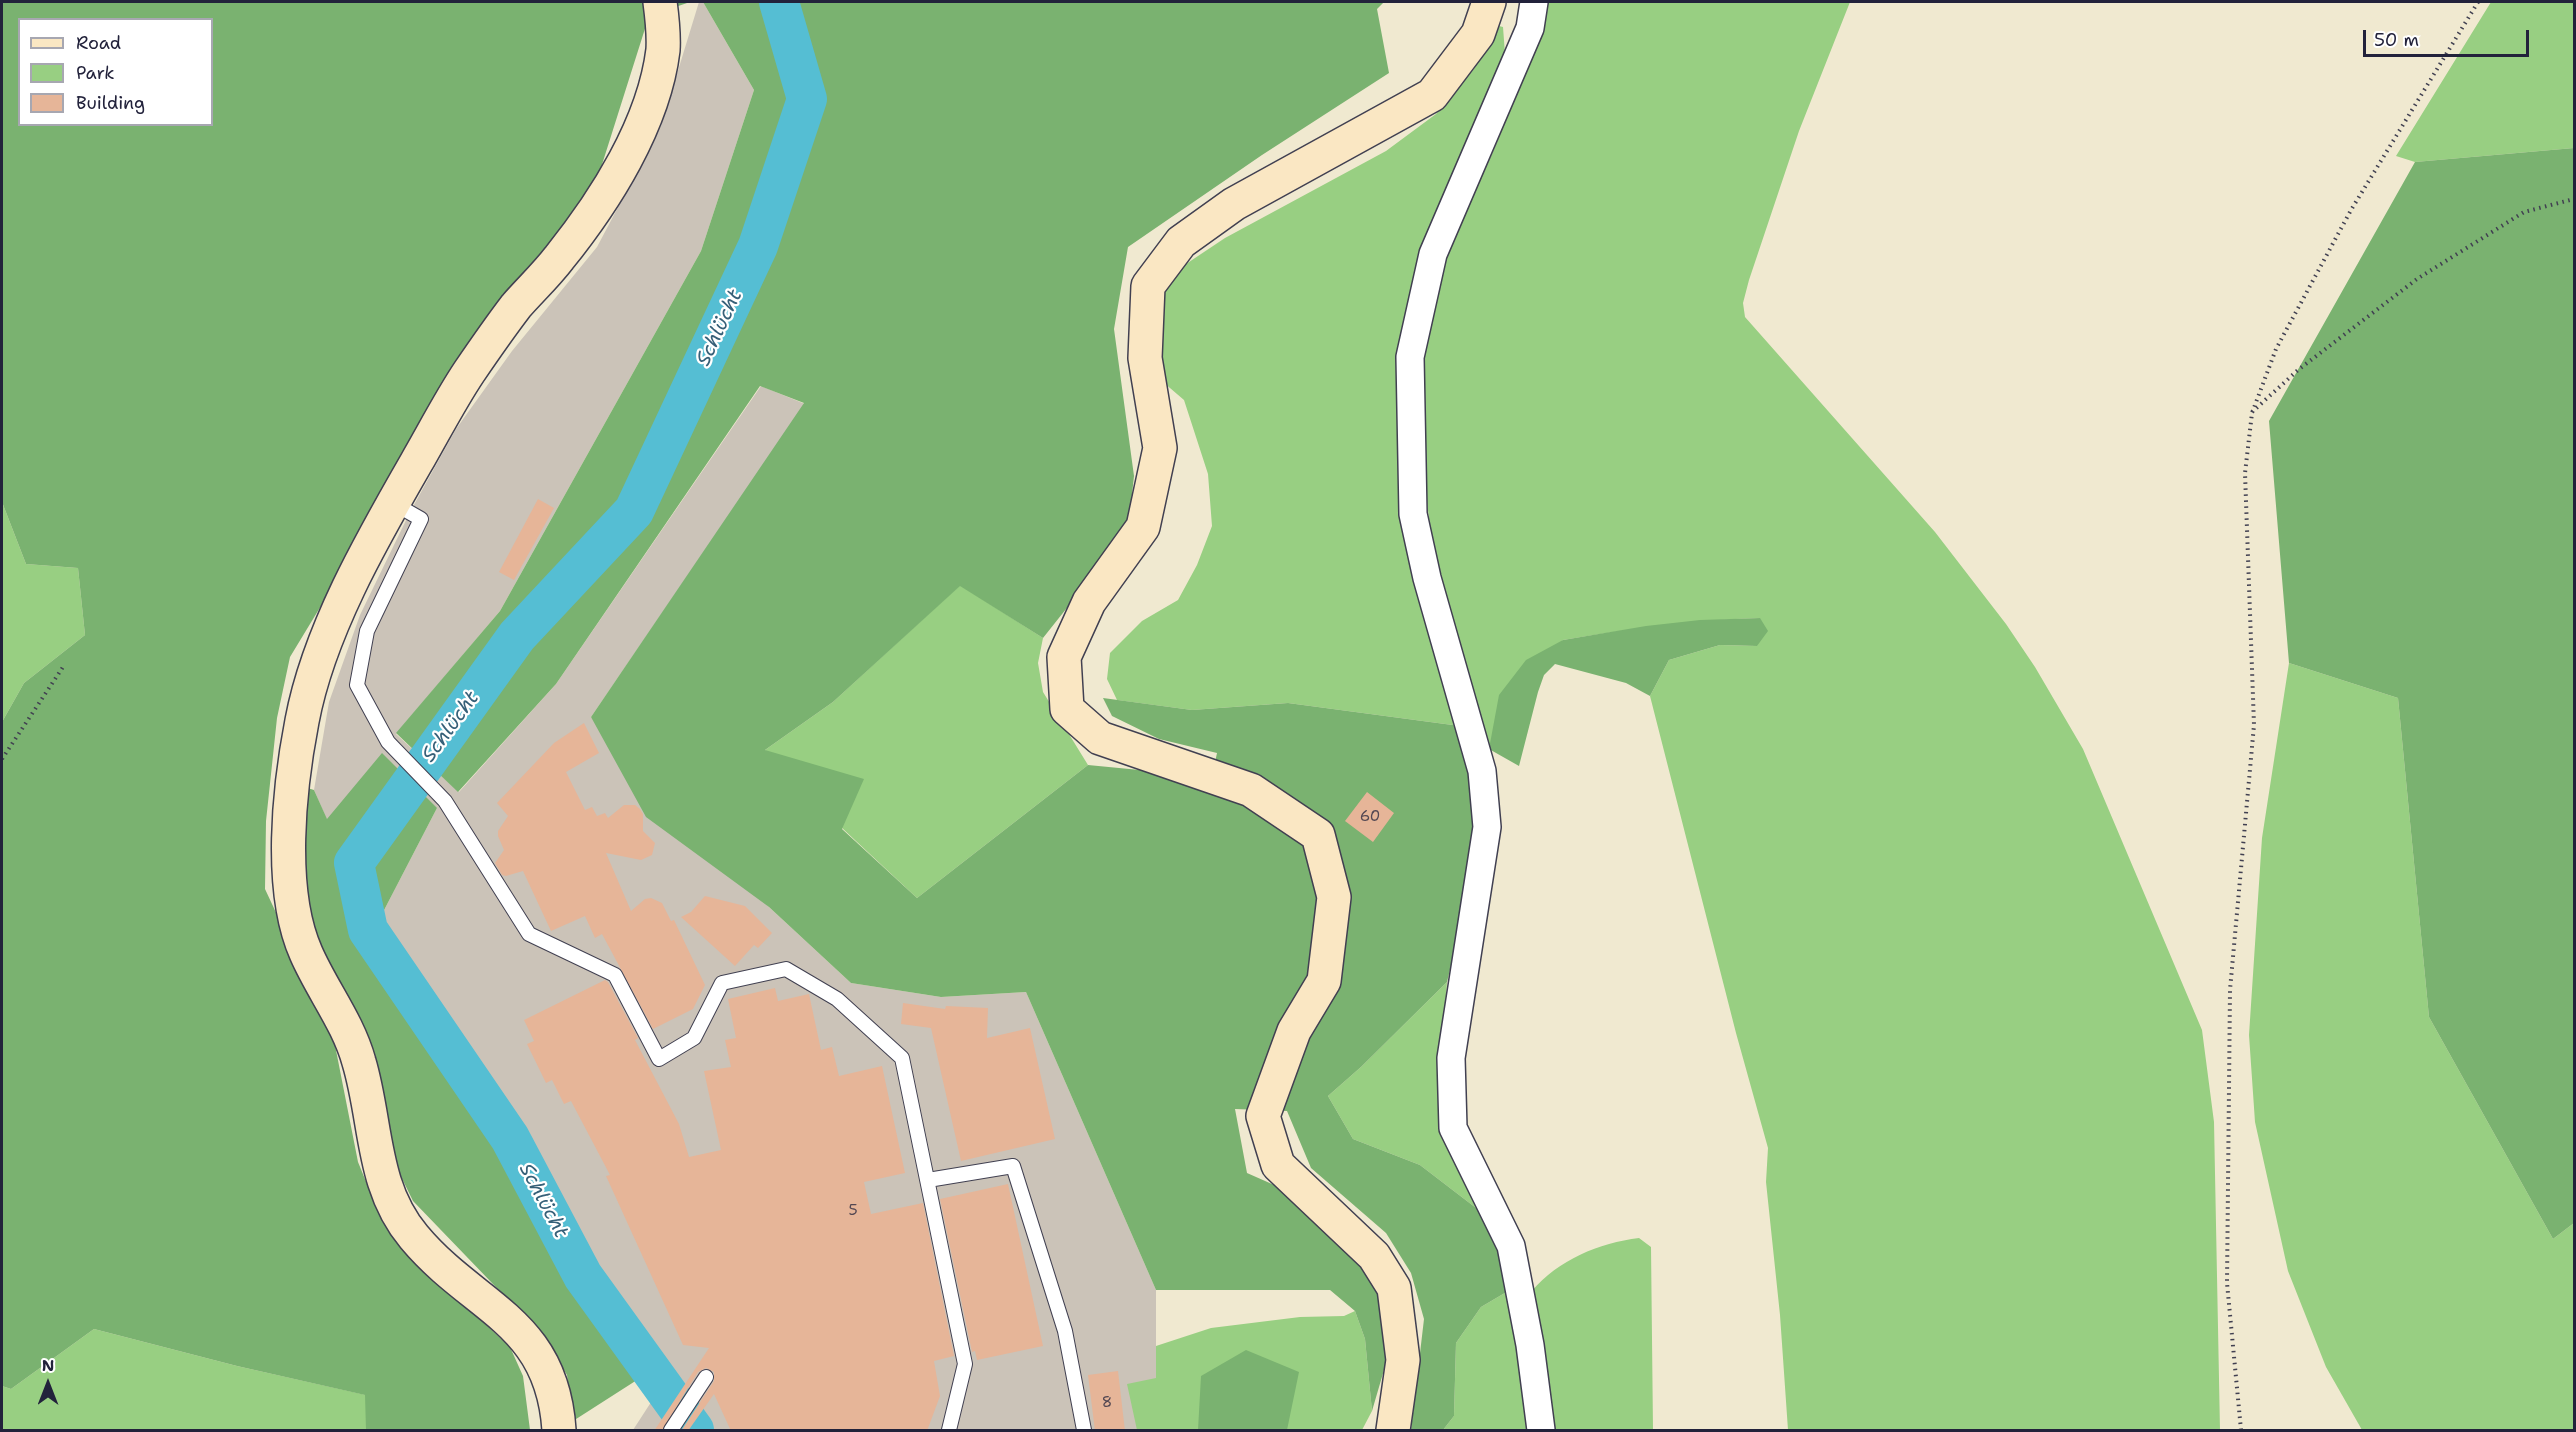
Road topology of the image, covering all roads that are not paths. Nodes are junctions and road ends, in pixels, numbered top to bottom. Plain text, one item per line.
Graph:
1 (660, 2) edge
2 (1489, 2) edge
3 (1534, 2) edge
4 (393, 503) junction
5 (927, 1180) junction
6 (706, 1377) dead end
7 (559, 1431) edge
8 (671, 1431) edge
9 (949, 1431) edge
10 (1084, 1431) edge
11 (1393, 1431) edge
12 (1541, 1431) edge

1 - 4 street
2 - 11 street
3 - 12 street
4 - 5 lane
4 - 7 street
5 - 9 lane
5 - 10 lane
6 - 8 lane

